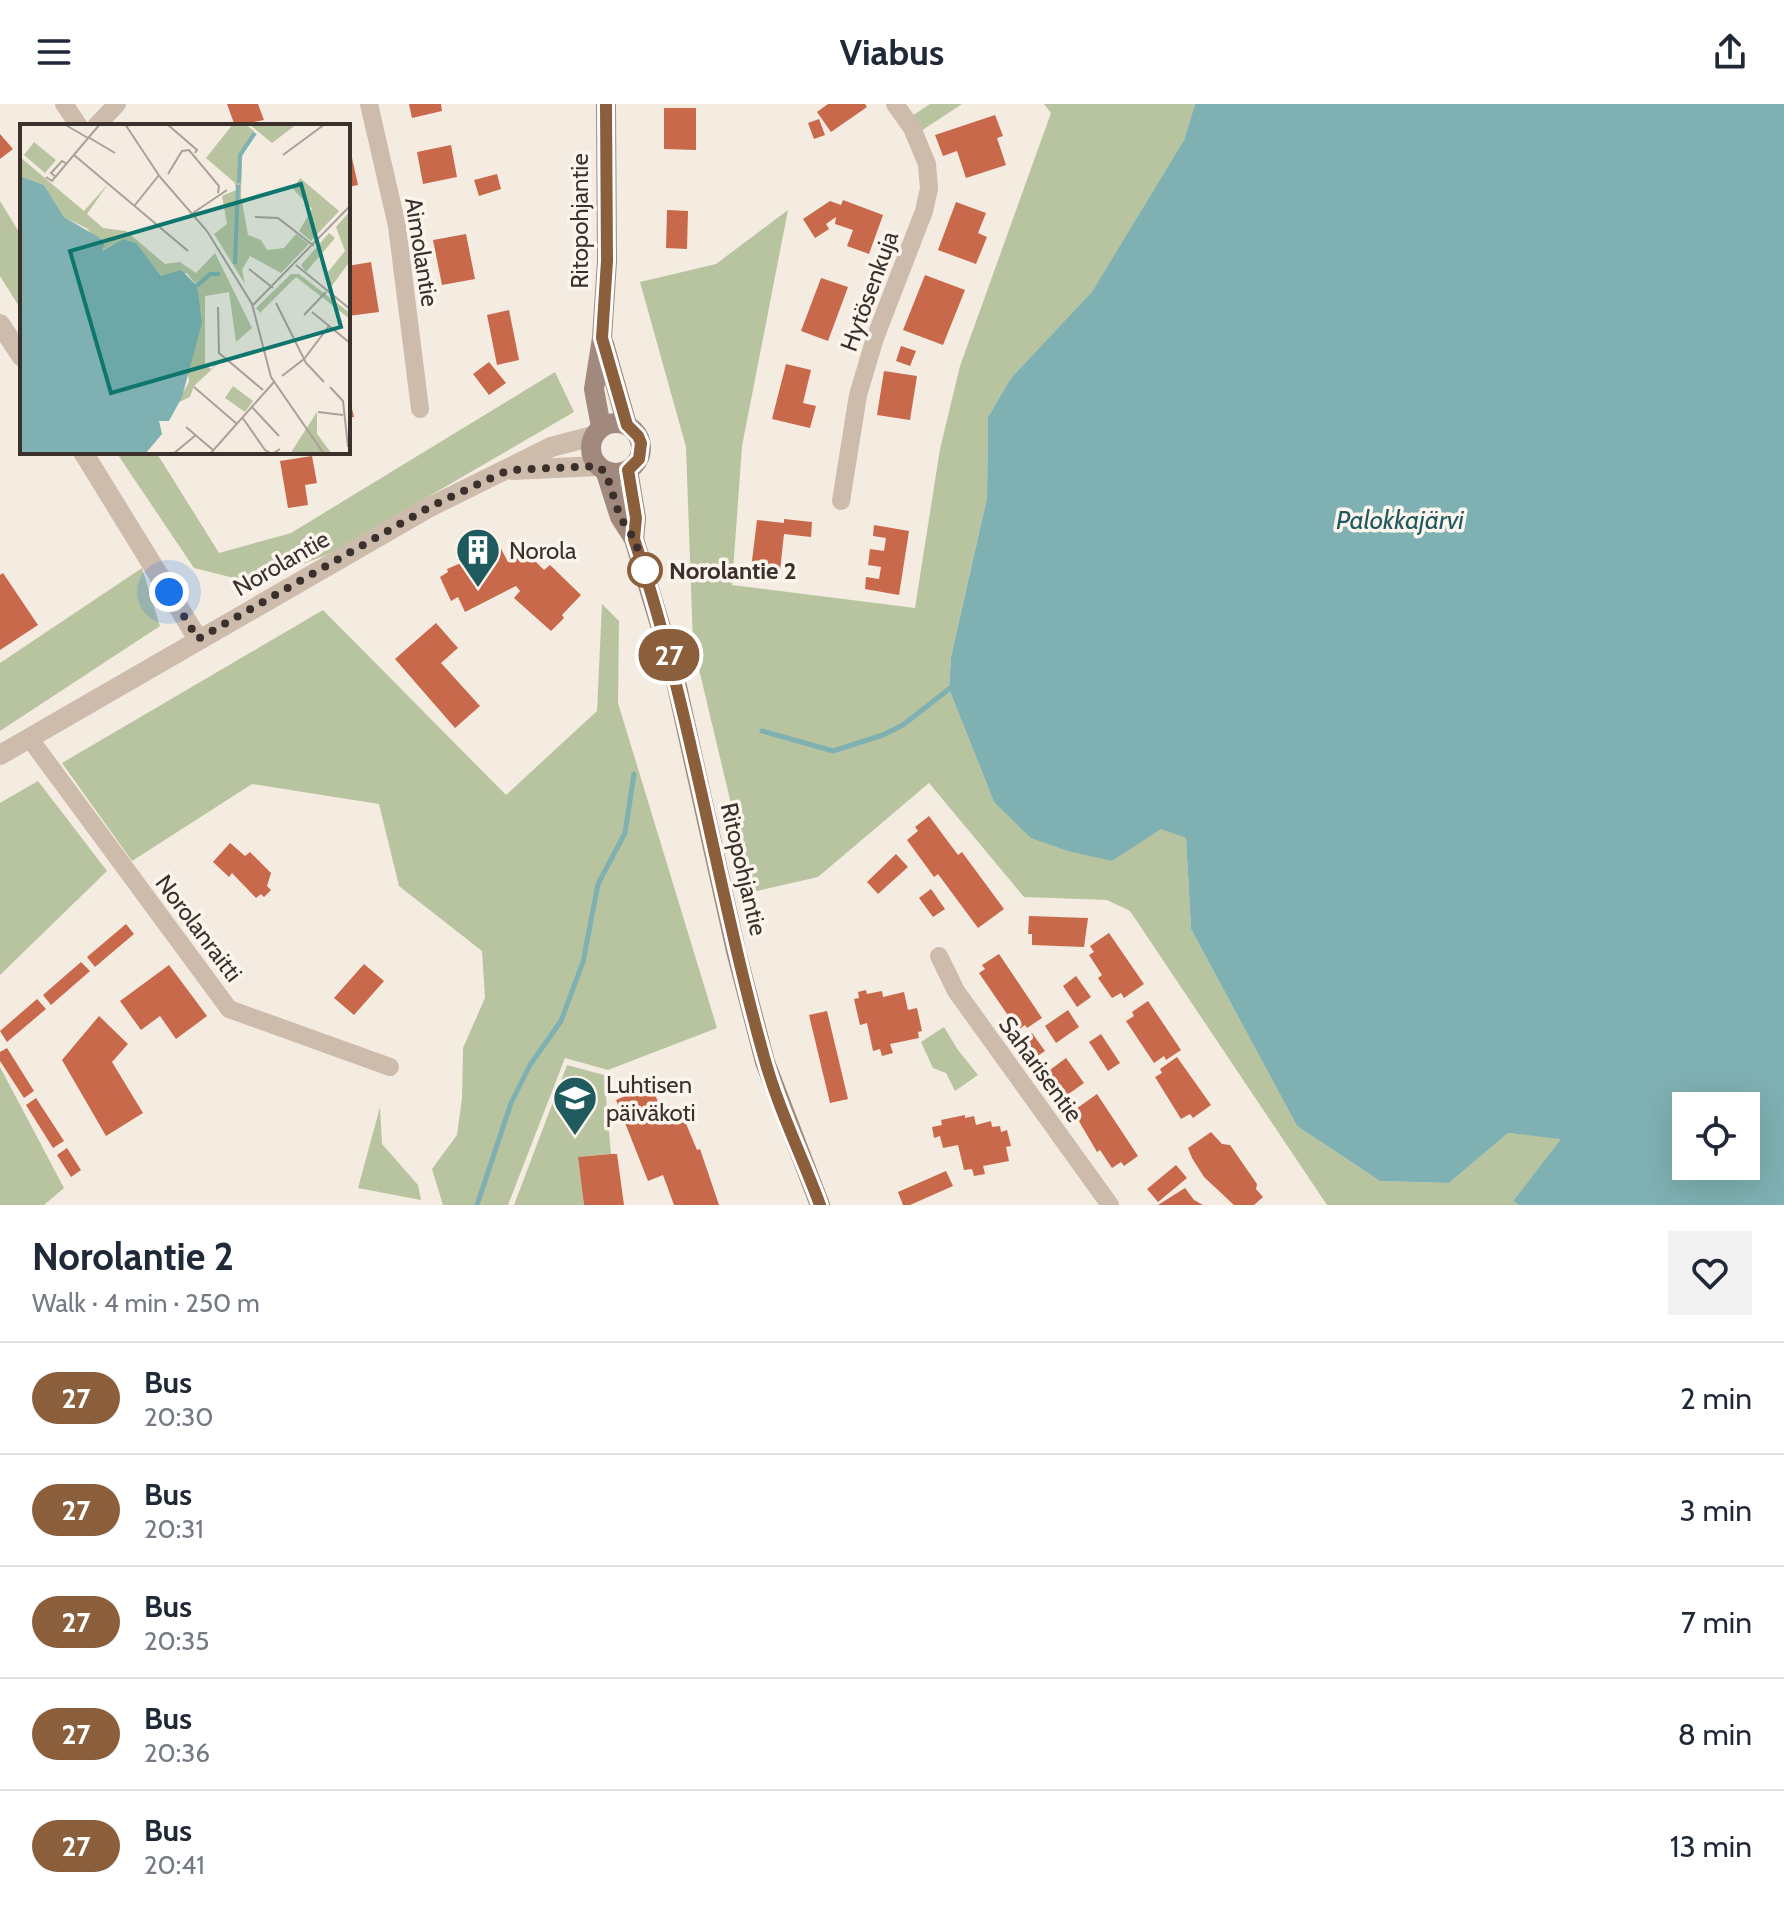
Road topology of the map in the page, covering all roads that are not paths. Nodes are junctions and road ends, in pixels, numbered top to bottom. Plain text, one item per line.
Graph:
1 (64, 104) edge
2 (117, 104) edge
3 (369, 104) edge
4 (606, 104) edge
5 (895, 104) edge
6 (78, 124) edge
7 (98, 124) edge
8 (0, 324) edge
9 (602, 338) junction
10 (20, 354) edge
11 (420, 409) dead end
12 (627, 425) junction
13 (597, 431) junction
14 (84, 454) edge
15 (509, 470) junction
16 (602, 470) junction
17 (628, 470) junction
18 (841, 501) dead end
19 (634, 539) junction
20 (198, 639) junction
21 (30, 739) junction
22 (0, 755) edge
23 (939, 956) dead end
24 (390, 1067) dead end
25 (820, 1205) edge
26 (1110, 1205) edge

1 - 6 street
2 - 7 street
3 - 11 street, Aimolantie
4 - 9 main road, Ritopohjantie
5 - 18 street, Hytösenkuja
8 - 10 street
9 - 12 main road, Ritopohjantie
9 - 13 main road, Ritopohjantie
12 - 13 main road
12 - 17 main road
13 - 15 street, Norolantie
13 - 16 main road
14 - 20 street
15 - 16 street, Norolantie
15 - 20 street, Norolantie
16 - 17 main road
16 - 19 main road, Ritopohjantie
17 - 19 main road, Ritopohjantie
19 - 25 main road, Ritopohjantie
20 - 21 street, Norolantie
21 - 22 street, Norolantie
21 - 24 street, Norolanraitti
23 - 26 street, Saharisentie

